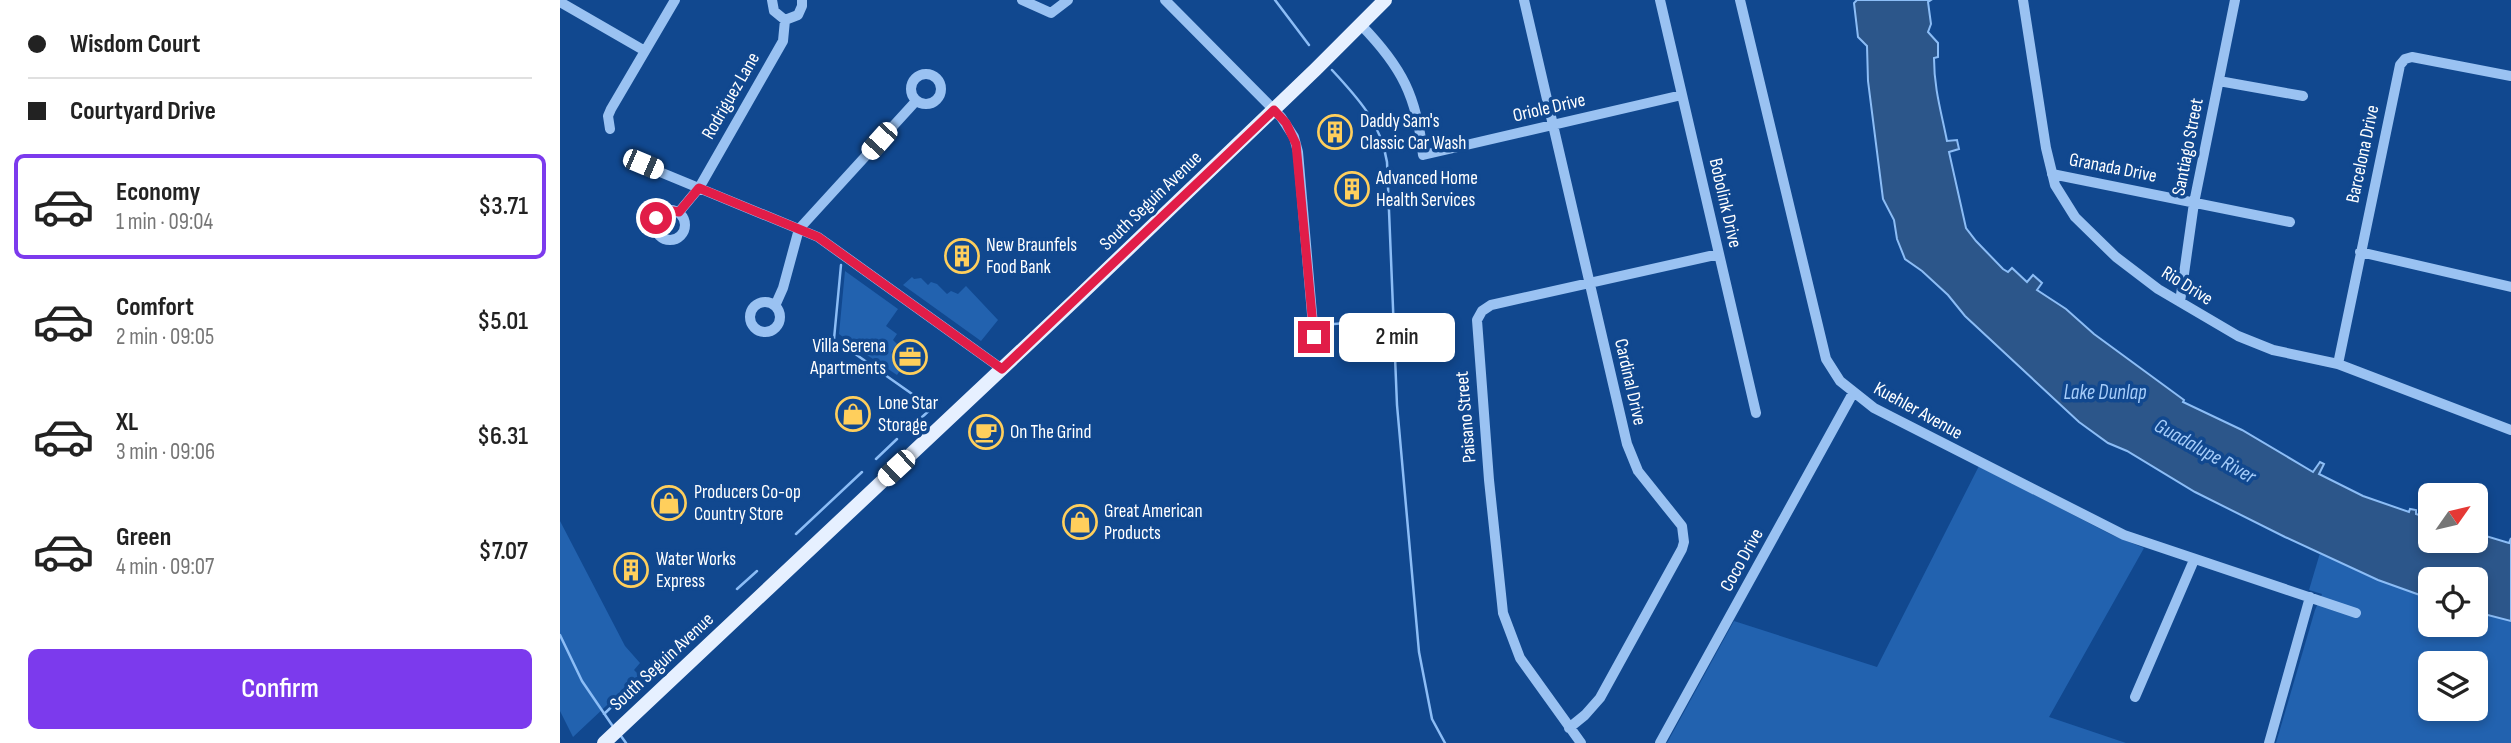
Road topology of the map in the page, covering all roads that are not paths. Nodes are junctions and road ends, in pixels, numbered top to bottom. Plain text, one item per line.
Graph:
1 (675, 0) edge
2 (772, 0) edge
3 (802, 0) edge
4 (1022, 0) edge
5 (1068, 0) edge
6 (1165, 0) edge
7 (1385, 0) edge
8 (1524, 0) edge
9 (1660, 0) edge
10 (1741, 0) edge
11 (2023, 0) edge
12 (2235, 0) edge
13 (560, 2) edge
14 (785, 19) junction
15 (1360, 25) junction
16 (645, 51) junction
17 (2511, 76) edge
18 (2219, 80) junction
19 (1682, 95) junction
20 (2304, 96) dead end
21 (916, 101) dead end
22 (1274, 110) junction
23 (1553, 125) junction
24 (610, 129) dead end
25 (643, 164) dead end
26 (2052, 174) junction
27 (699, 188) junction
28 (2194, 202) junction
29 (679, 212) dead end
30 (2290, 222) dead end
31 (799, 229) junction
32 (2360, 252) junction
33 (1719, 254) junction
34 (1590, 283) junction
35 (2511, 287) edge
36 (2180, 302) junction
37 (775, 306) dead end
38 (1314, 337) dead end
39 (2338, 364) junction
40 (1002, 369) junction
41 (1853, 393) junction
42 (1756, 413) dead end
43 (2511, 430) edge
44 (2194, 560) junction
45 (2310, 597) junction
46 (2356, 613) dead end
47 (2135, 697) dead end
48 (1569, 728) junction
49 (604, 743) edge
50 (1581, 743) edge
51 (1660, 743) edge
52 (2269, 743) edge

1 - 16 street
2 - 14 street
3 - 14 street, Rodriguez Lane
4 - 5 street
6 - 22 street
7 - 15 main road, South Seguin Avenue
8 - 23 street, Cardinal Drive
9 - 19 street, Bobolink Drive
10 - 41 street, Kuehler Avenue
11 - 26 street, Rio Drive
12 - 18 street, Santiago Street
13 - 16 street
14 - 27 street, Rodriguez Lane
15 - 22 main road, South Seguin Avenue
15 - 23 street, Oriole Drive
16 - 24 street
17 - 32 street, Barcelona Drive
18 - 20 street
18 - 28 street, Santiago Street
19 - 23 street, Oriole Drive
19 - 33 street, Bobolink Drive
21 - 31 street
22 - 38 street
22 - 40 main road, South Seguin Avenue
23 - 34 street, Cardinal Drive
25 - 27 street
26 - 28 street, Granada Drive
26 - 36 street, Rio Drive
27 - 29 street, Rodriguez Lane
27 - 31 street
28 - 30 street, Granada Drive
28 - 36 street, Santiago Street
31 - 37 street
31 - 40 street
32 - 35 street
32 - 39 street, Barcelona Drive
33 - 34 street, Paisano Street
33 - 42 street, Bobolink Drive
34 - 48 street, Cardinal Drive
34 - 48 street, Paisano Street
36 - 39 street, Rio Drive
39 - 43 street, Rio Drive
40 - 49 main road, South Seguin Avenue
41 - 44 street, Kuehler Avenue
41 - 51 street, Coco Drive
44 - 45 street, Kuehler Avenue
44 - 47 street
45 - 46 street, Kuehler Avenue
45 - 52 street
48 - 50 street, Paisano Street

